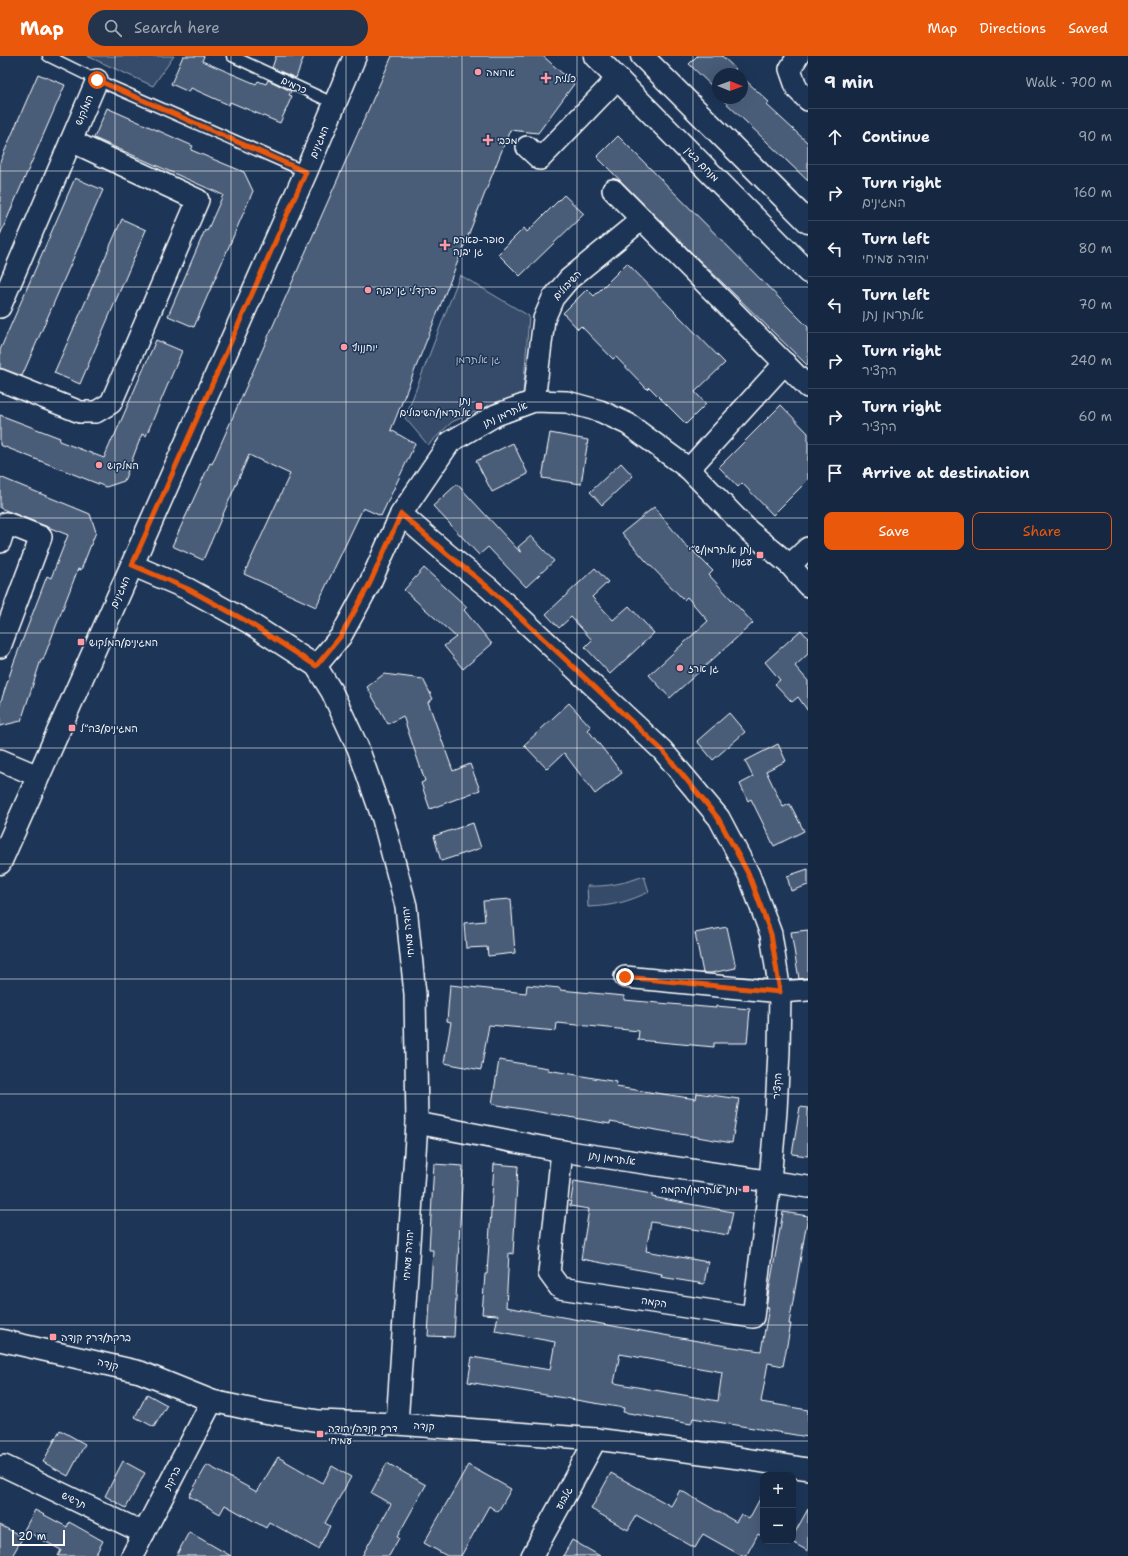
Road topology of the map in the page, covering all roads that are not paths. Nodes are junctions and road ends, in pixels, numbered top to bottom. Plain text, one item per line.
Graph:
1 (48, 56) edge
2 (232, 56) edge
3 (257, 56) edge
4 (355, 56) edge
5 (595, 56) edge
6 (642, 56) edge
7 (798, 56) edge
8 (253, 66) junction
9 (618, 78) junction
10 (97, 80) junction
11 (808, 100) edge
12 (335, 104) junction
13 (71, 141) junction
14 (527, 147) dead end
15 (306, 172) junction
16 (614, 190) dead end
17 (642, 219) junction
18 (808, 222) edge
19 (808, 272) edge
20 (0, 307) edge
21 (785, 363) junction
22 (0, 380) edge
23 (808, 386) edge
24 (534, 401) junction
25 (689, 469) junction
26 (401, 514) junction
27 (2, 529) edge
28 (808, 548) edge
29 (132, 565) junction
30 (790, 565) junction
31 (808, 586) edge
32 (0, 647) edge
33 (316, 666) junction
34 (0, 760) edge
35 (38, 776) junction
36 (0, 863) edge
37 (625, 977) dead end
38 (808, 990) edge
39 (780, 992) junction
40 (416, 1123) junction
41 (562, 1150) junction
42 (770, 1181) junction
43 (808, 1187) edge
44 (0, 1340) edge
45 (212, 1401) junction
46 (397, 1424) junction
47 (596, 1439) junction
48 (4, 1466) dead end
49 (808, 1469) edge
50 (144, 1533) junction
51 (132, 1556) edge
52 (532, 1556) edge

1 - 10 lane
2 - 8 lane, כרמים
3 - 8 lane
4 - 12 street, המגינים
5 - 9 street, מנחם בגין
6 - 18 street
7 - 11 street
8 - 12 lane, כרמים
9 - 14 street
9 - 19 street, מנחם בגין
10 - 13 street, המלקוש
10 - 15 lane
12 - 15 street, המגינים
13 - 20 street, המלקוש
13 - 22 street
15 - 29 street, המגינים
16 - 17 street
17 - 21 street
17 - 24 street, השיבולים
21 - 23 street
21 - 25 street
24 - 25 street, אלתרמן נתן
24 - 26 street, אלתרמן נתן
25 - 30 street, אלתרמן נתן
26 - 33 street, אלתרמן נתן
26 - 39 street, הקציר
27 - 32 street
28 - 30 street
29 - 33 street, יהודה עמיחי
29 - 35 street, המגינים
30 - 31 street, אלתרמן נתן
33 - 40 street, יהודה עמיחי
34 - 35 street
35 - 36 street, המגינים
37 - 39 street
38 - 39 street
39 - 42 street, הקציר
40 - 41 street, אלתרמן נתן
40 - 46 street, יהודה עמיחי
41 - 42 street, אלתרמן נתן
41 - 42 street, הקמה
42 - 43 street, אלתרמן נתן
44 - 45 street, קנדה
45 - 46 street, קנדה
45 - 50 street, ברקת
46 - 47 street, קנדה
47 - 49 street, קנדה
47 - 52 street, גלבוע
48 - 50 street, תרשיש
50 - 51 street, ברקת

